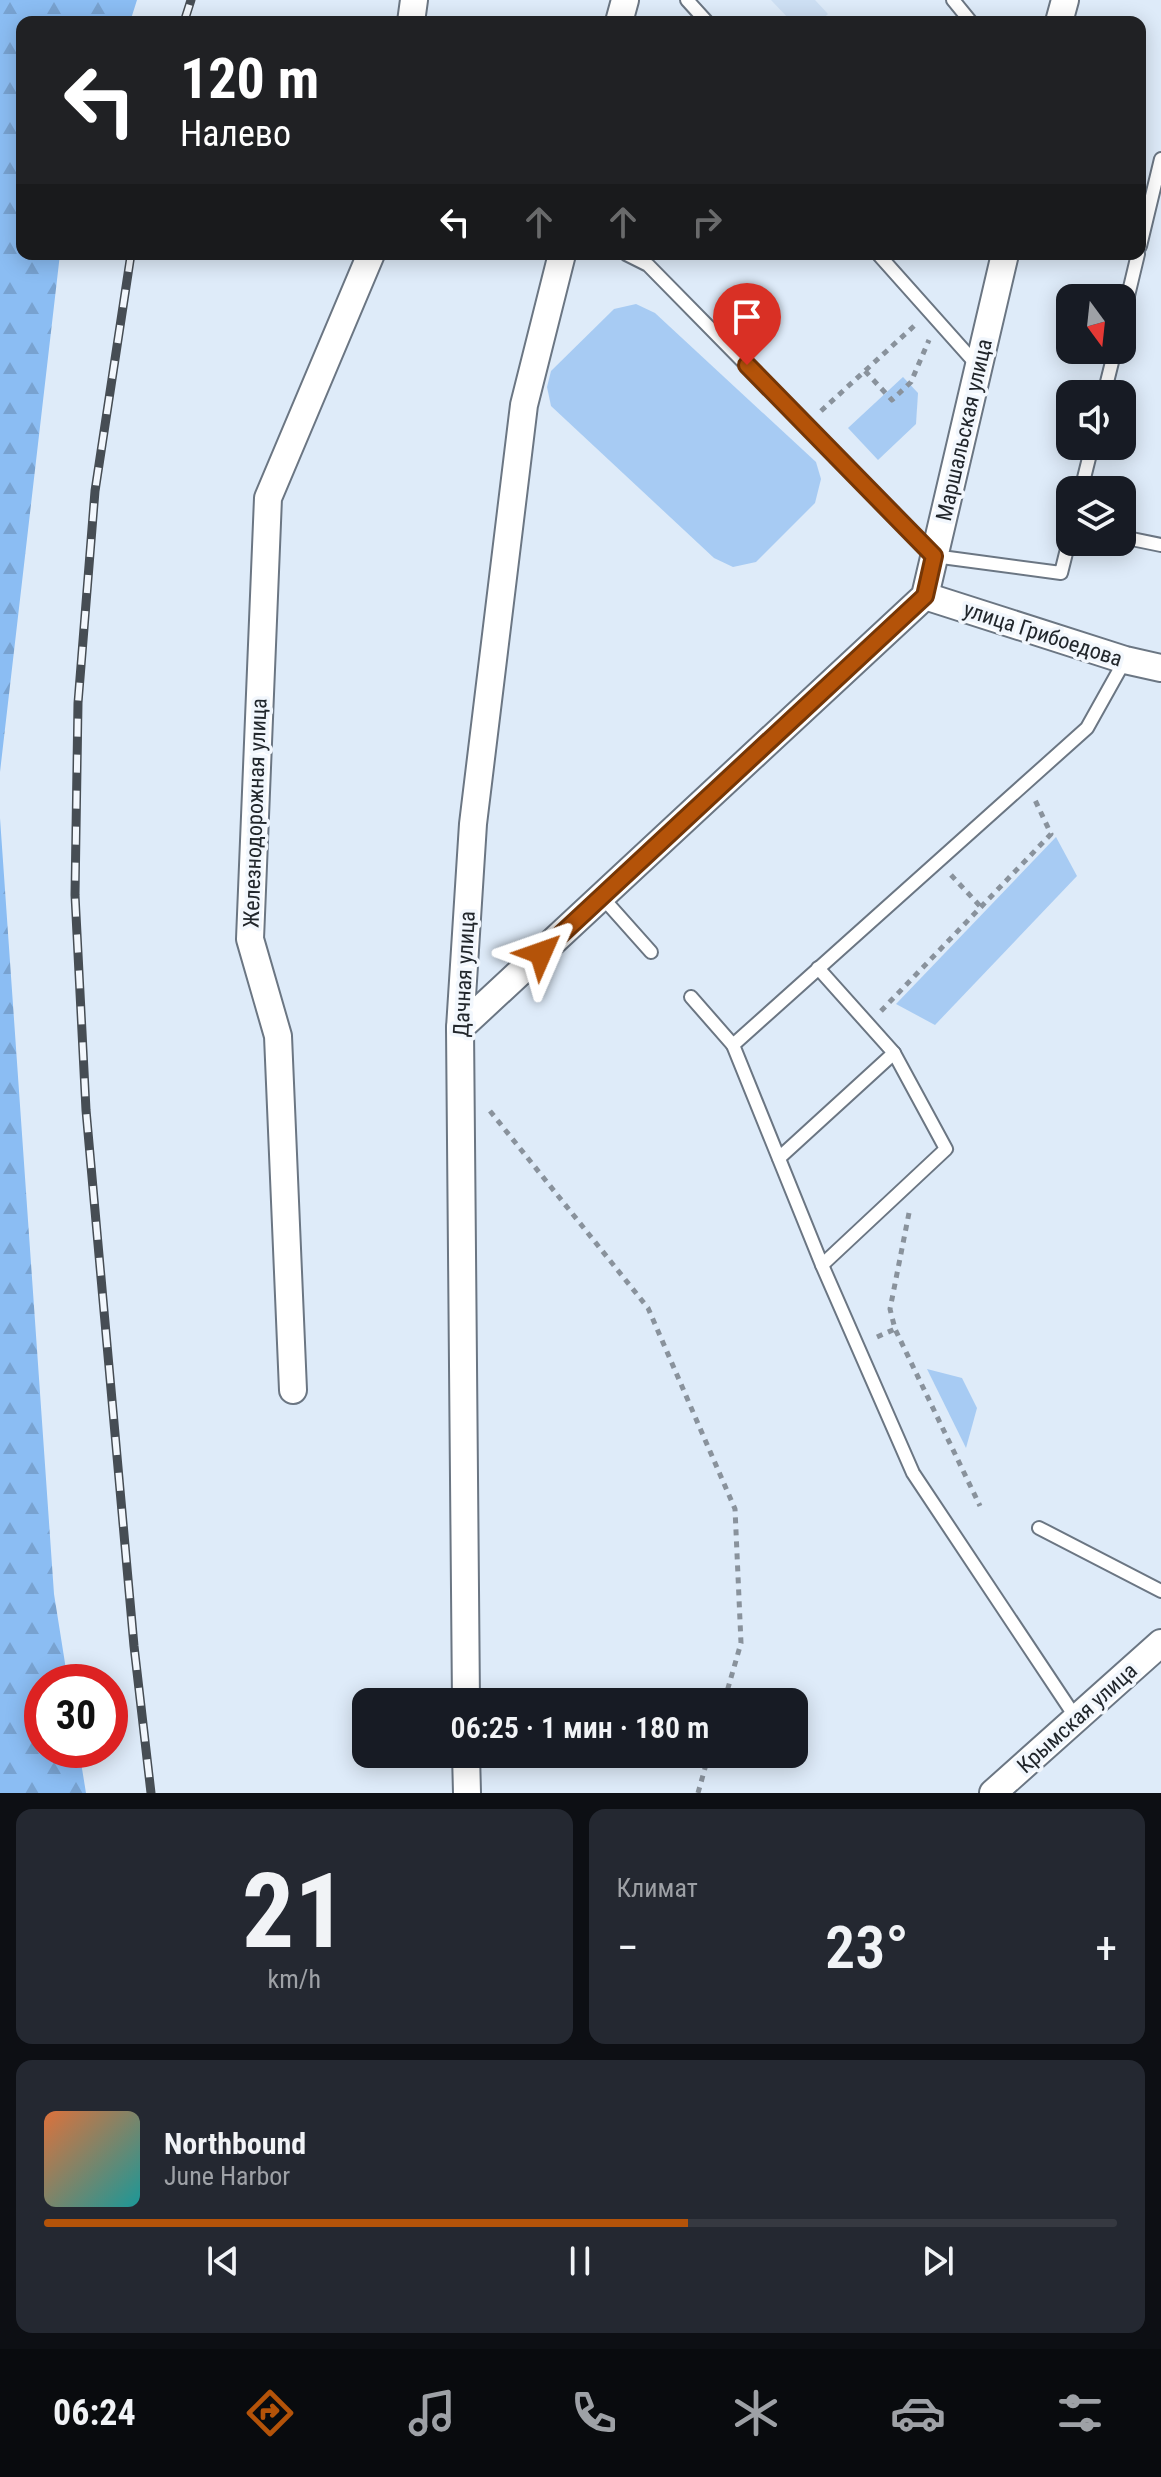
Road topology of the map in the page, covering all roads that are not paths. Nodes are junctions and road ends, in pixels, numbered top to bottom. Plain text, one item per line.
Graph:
1 (687, 0) edge
2 (953, 0) edge
3 (702, 16) edge
4 (966, 16) edge
5 (1161, 159) edge
6 (1157, 191) edge
7 (1146, 227) edge
8 (368, 260) edge
9 (560, 260) edge
10 (638, 260) edge
11 (883, 260) edge
12 (1004, 260) edge
13 (1137, 260) edge
14 (1131, 284) edge
15 (979, 367) junction
16 (1136, 540) edge
17 (1161, 545) edge
18 (934, 556) junction
19 (1065, 556) edge
20 (925, 596) junction
21 (1125, 660) junction
22 (1161, 668) edge
23 (602, 897) junction
24 (651, 952) dead end
25 (818, 968) junction
26 (691, 997) dead end
27 (460, 1028) junction
28 (733, 1045) junction
29 (894, 1053) junction
30 (779, 1158) junction
31 (822, 1265) junction
32 (293, 1390) dead end
33 (1039, 1528) dead end
34 (1161, 1591) edge
35 (1161, 1643) edge
36 (466, 1688) edge
37 (1076, 1718) junction
38 (466, 1768) edge
39 (467, 1793) edge
40 (993, 1793) edge

1 - 3 lane
2 - 4 lane
5 - 6 lane
6 - 7 lane
8 - 32 street, Железнодорожная улица
9 - 27 street, Дачная улица
10 - 18 lane
11 - 15 lane
12 - 15 street, Маршальская улица
13 - 14 lane
15 - 18 street, Маршальская улица
16 - 17 lane
18 - 19 lane
18 - 20 street, Маршальская улица
20 - 21 street, улица Грибоедова
20 - 23 street
21 - 22 street, улица Грибоедова
21 - 25 lane
23 - 24 lane
23 - 27 street
25 - 28 lane
25 - 29 lane
26 - 28 lane
27 - 36 street, Дачная улица
28 - 30 lane
29 - 30 lane
29 - 31 lane
30 - 31 lane
31 - 37 lane
33 - 34 lane
35 - 37 street, Крымская улица
37 - 40 street, Крымская улица
38 - 39 street

